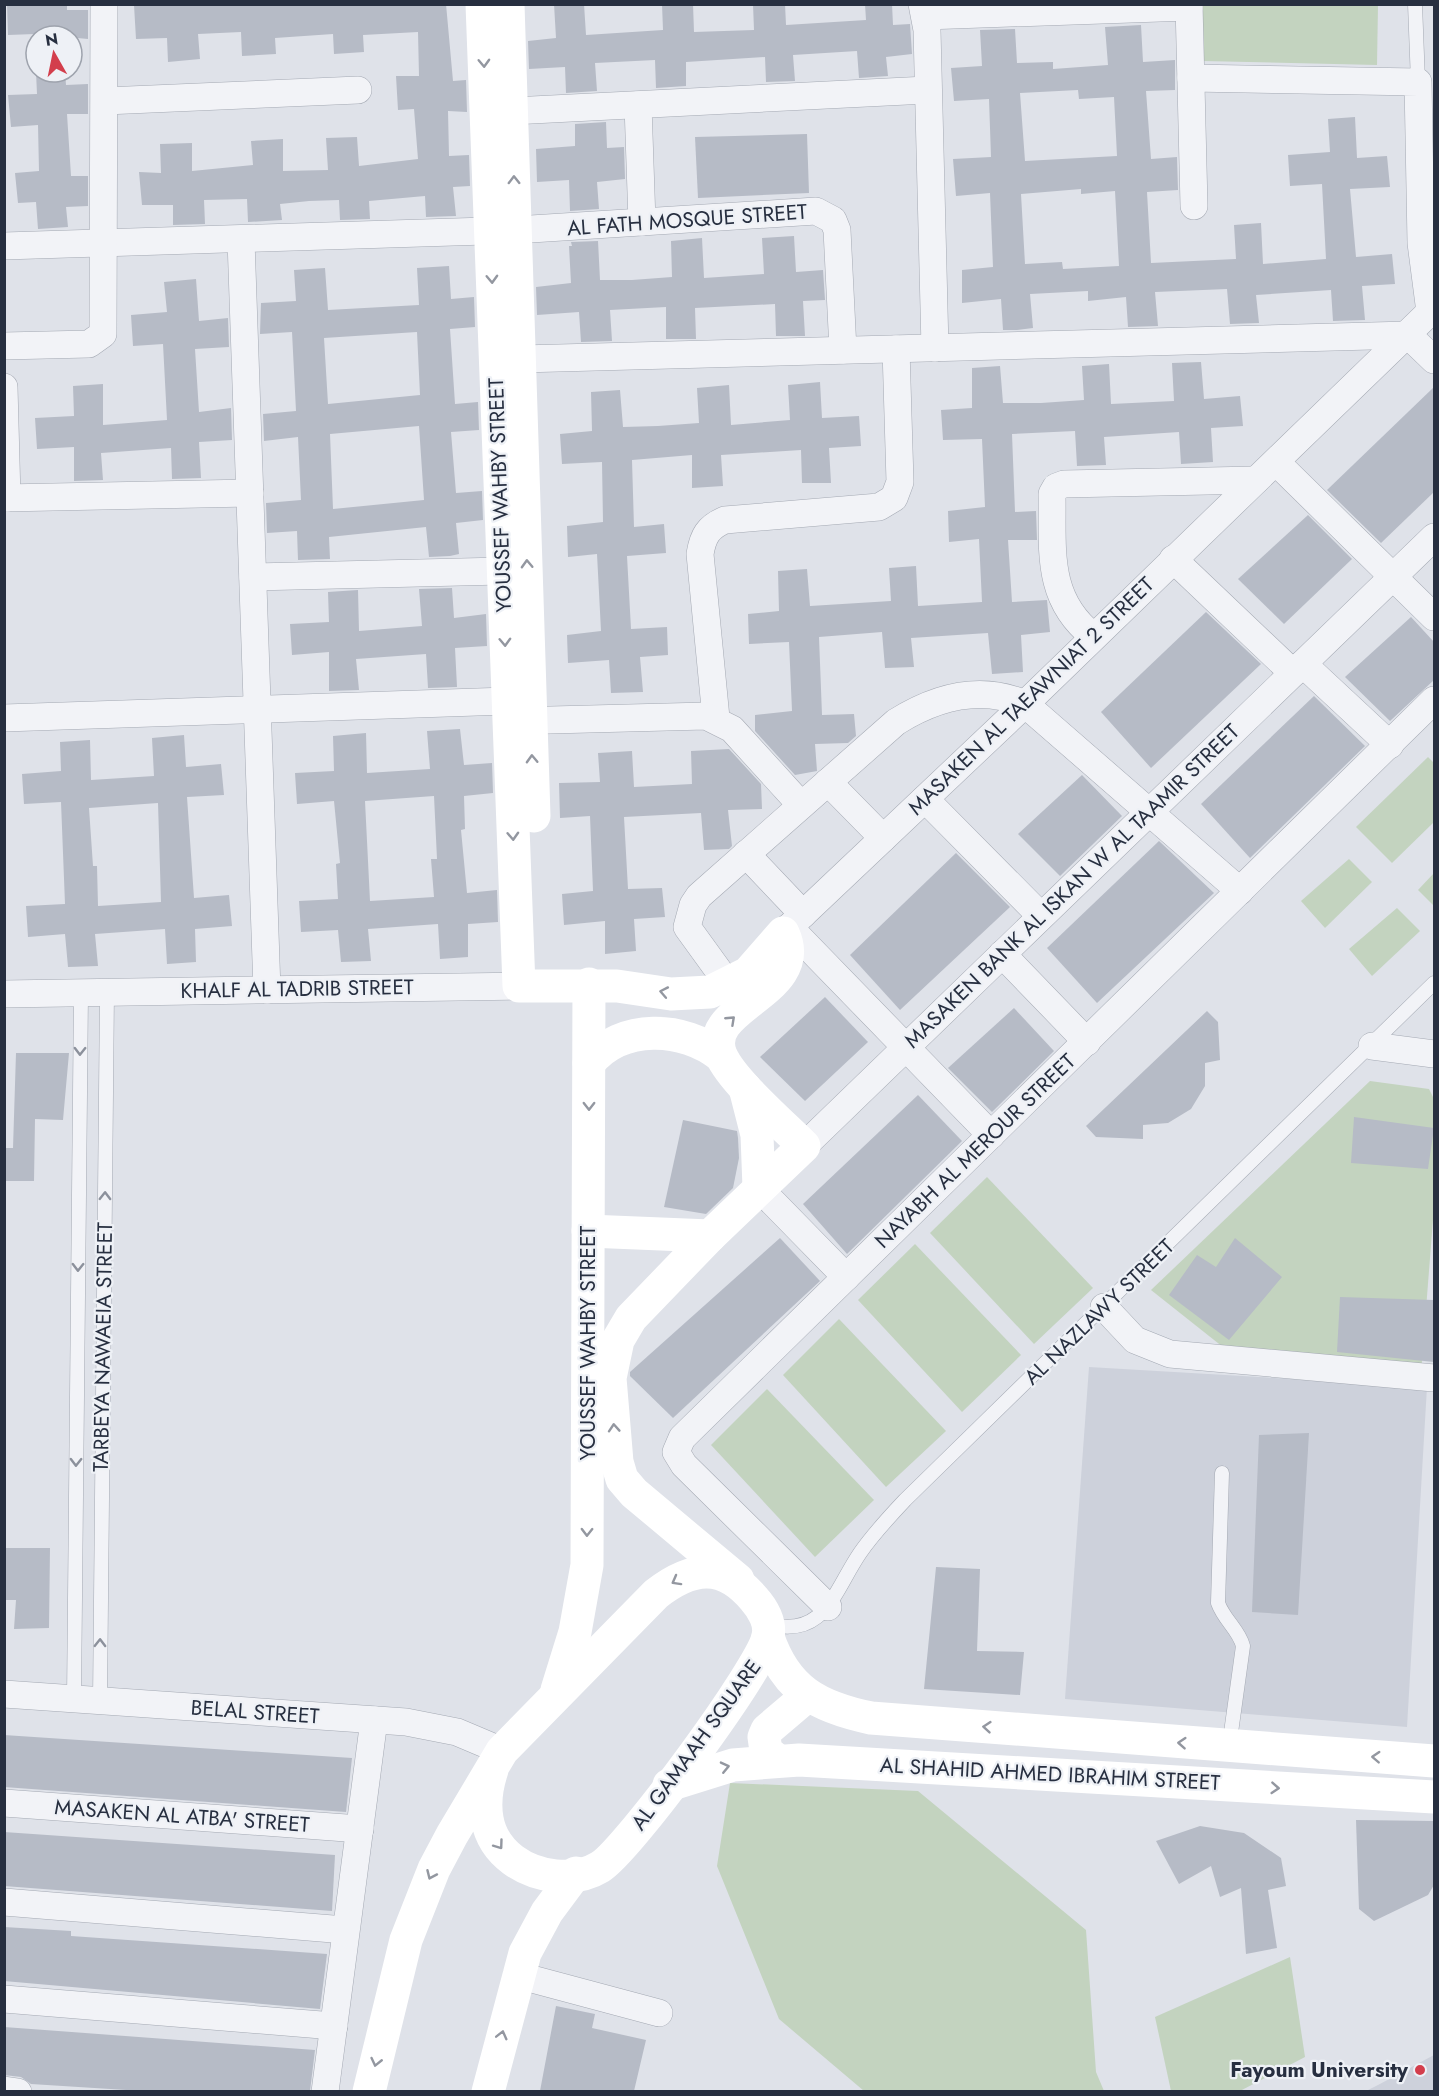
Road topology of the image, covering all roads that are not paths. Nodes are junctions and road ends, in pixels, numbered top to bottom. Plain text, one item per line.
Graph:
1 (104, 4) edge
2 (482, 4) edge
3 (508, 4) edge
4 (1415, 4) edge
5 (1189, 6) edge
6 (923, 10) edge
7 (1191, 78) junction
8 (1418, 82) junction
9 (358, 90) dead end
10 (927, 90) junction
11 (105, 100) junction
12 (638, 105) junction
13 (512, 111) junction
14 (1426, 175) edge
15 (1194, 206) dead end
16 (642, 222) junction
17 (502, 231) junction
18 (241, 240) junction
19 (104, 243) junction
20 (4, 246) edge
21 (1432, 310) edge
22 (1408, 335) junction
23 (4, 346) edge
24 (935, 348) junction
25 (896, 349) junction
26 (843, 350) junction
27 (521, 359) junction
28 (1434, 360) edge
29 (4, 387) edge
30 (1266, 471) junction
31 (250, 493) junction
32 (6, 498) edge
33 (1434, 537) edge
34 (1173, 559) junction
35 (502, 571) junction
36 (253, 577) junction
37 (1393, 577) junction
38 (1434, 617) edge
39 (1093, 636) junction
40 (1298, 669) junction
41 (1434, 700) edge
42 (1025, 704) junction
43 (258, 710) junction
44 (515, 714) junction
45 (4, 717) edge
46 (716, 718) junction
47 (1390, 745) junction
48 (828, 782) junction
49 (925, 799) junction
50 (801, 806) junction
51 (1149, 812) junction
52 (883, 838) junction
53 (746, 854) junction
54 (1240, 891) junction
55 (1041, 916) junction
56 (792, 925) junction
57 (1002, 954) junction
58 (1434, 983) edge
59 (590, 984) junction
60 (729, 985) junction
61 (530, 986) junction
62 (267, 990) junction
63 (94, 993) junction
64 (4, 994) edge
65 (1087, 1041) junction
66 (907, 1046) junction
67 (1372, 1046) junction
68 (1434, 1054) edge
69 (721, 1056) junction
70 (589, 1063) junction
71 (745, 1088) junction
72 (991, 1135) junction
73 (804, 1146) junction
74 (759, 1188) junction
75 (588, 1231) junction
76 (710, 1236) junction
77 (846, 1277) junction
78 (1104, 1307) junction
79 (1434, 1378) edge
80 (1222, 1473) dead end
81 (622, 1479) junction
82 (588, 1484) junction
83 (738, 1580) junction
84 (828, 1607) junction
85 (768, 1630) junction
86 (4, 1694) edge
87 (807, 1696) junction
88 (554, 1698) junction
89 (87, 1700) junction
90 (374, 1720) junction
91 (1229, 1747) junction
92 (777, 1760) junction
93 (497, 1761) junction
94 (1434, 1761) edge
95 (669, 1785) junction
96 (1227, 1785) junction
97 (1434, 1797) edge
98 (4, 1803) edge
99 (360, 1829) junction
100 (576, 1874) junction
101 (4, 1902) edge
102 (345, 1930) junction
103 (518, 1975) junction
104 (4, 1999) edge
105 (659, 2013) dead end
106 (334, 2026) junction
107 (4, 2090) edge
108 (18, 2091) edge
109 (325, 2091) edge
110 (369, 2091) edge
111 (488, 2091) edge

1 - 11 street
2 -> 17 street, YOUSSEF WAHBY STREET
3 - 13 street, YOUSSEF WAHBY STREET
4 - 8 lane
5 - 6 street
5 - 7 street
6 - 10 street
7 - 8 street
7 - 15 street
8 - 14 street
9 - 11 street
10 - 12 street
10 - 24 street
11 - 19 street
12 - 13 street
12 - 16 street
17 -> 13 street, YOUSSEF WAHBY STREET
14 - 21 street
16 - 17 street, AL FATH MOSQUE STREET
16 - 26 street, AL FATH MOSQUE STREET
17 - 18 street, AL FATH MOSQUE STREET
17 - 27 street, YOUSSEF WAHBY STREET
17 -> 35 street, YOUSSEF WAHBY STREET
18 - 19 street, AL FATH MOSQUE STREET
18 - 31 street
19 - 20 street, AL FATH MOSQUE STREET
19 - 23 street
21 - 22 street, MASAKEN AL TAEAWNIAT 2 STREET
22 - 24 street
22 - 28 street
22 - 30 street, MASAKEN AL TAEAWNIAT 2 STREET
24 - 25 street
25 - 26 street
25 - 46 street
26 - 27 street
44 -> 27 street, YOUSSEF WAHBY STREET
29 - 32 street
30 - 34 street, MASAKEN AL TAEAWNIAT 2 STREET
30 - 37 street
30 - 39 street
31 - 32 street
31 - 36 street
33 - 37 street, MASAKEN BANK AL ISKAN W AL TAAMIR STREET
34 - 39 street, MASAKEN AL TAEAWNIAT 2 STREET
34 - 40 street
35 - 36 street
35 -> 44 street, YOUSSEF WAHBY STREET
36 - 43 street
37 - 38 street
37 - 40 street, MASAKEN BANK AL ISKAN W AL TAAMIR STREET
39 - 42 street, MASAKEN AL TAEAWNIAT 2 STREET
40 - 47 street
40 - 51 street, MASAKEN BANK AL ISKAN W AL TAAMIR STREET
41 - 47 street, NAYABH AL MEROUR STREET
42 - 48 street
42 - 49 street, MASAKEN AL TAEAWNIAT 2 STREET
42 - 51 street
43 - 44 street
43 - 45 street
43 - 62 street
44 - 46 street
44 - 61 street, YOUSSEF WAHBY STREET
46 - 50 street
47 - 54 street, NAYABH AL MEROUR STREET
48 - 50 street
48 - 52 street
49 - 52 street, MASAKEN AL TAEAWNIAT 2 STREET
49 - 55 street
50 - 53 street
51 - 54 street
51 - 55 street, MASAKEN BANK AL ISKAN W AL TAAMIR STREET
52 - 56 street, MASAKEN AL TAEAWNIAT 2 STREET
53 - 56 street
53 - 60 street
54 - 65 street, NAYABH AL MEROUR STREET
55 - 57 street, MASAKEN BANK AL ISKAN W AL TAAMIR STREET
56 - 60 street, MASAKEN AL TAEAWNIAT 2 STREET
56 - 66 street
69 -> 56 street
57 - 65 street
57 - 66 street, MASAKEN BANK AL ISKAN W AL TAAMIR STREET
58 - 67 lane, AL NAZLAWY STREET
60 -> 59 street, MASAKEN AL TAEAWNIAT 2 STREET
59 - 61 street, KHALF AL TADRIB STREET
59 - 70 street, YOUSSEF WAHBY STREET
61 - 62 street, KHALF AL TADRIB STREET
62 - 63 street, KHALF AL TADRIB STREET
63 - 64 street, KHALF AL TADRIB STREET
63 -> 89 lane, TARBEYA NAWAEIA STREET
89 -> 63 lane, TARBEYA NAWAEIA STREET
65 - 72 street, NAYABH AL MEROUR STREET
66 - 72 street
66 - 73 street, MASAKEN BANK AL ISKAN W AL TAAMIR STREET
67 - 68 street
67 - 78 lane, AL NAZLAWY STREET
69 - 70 street
69 - 71 street
70 -> 75 street, YOUSSEF WAHBY STREET
71 - 73 street
71 - 74 street
72 - 77 street, NAYABH AL MEROUR STREET
73 - 74 street, MASAKEN BANK AL ISKAN W AL TAAMIR STREET
74 - 76 street, MASAKEN BANK AL ISKAN W AL TAAMIR STREET
74 - 77 street
75 - 76 street
75 - 82 street, YOUSSEF WAHBY STREET
81 -> 76 street, YOUSSEF WAHBY STREET
77 - 84 street, NAYABH AL MEROUR STREET
78 - 79 street
78 - 84 lane, AL NAZLAWY STREET
80 - 91 lane
81 - 82 street
81 - 83 street, YOUSSEF WAHBY STREET
82 -> 88 street, YOUSSEF WAHBY STREET
83 - 85 street
83 -> 88 street
84 - 85 lane, AL NAZLAWY STREET
85 - 87 street, AL SHAHID AHMED IBRAHIM STREET
85 - 95 street, AL GAMAAH SQUARE
86 - 89 street, BELAL STREET
91 -> 87 street, AL SHAHID AHMED IBRAHIM STREET
87 - 92 street
88 - 93 street
89 - 90 street, BELAL STREET
90 - 93 street, BELAL STREET
90 - 99 street
94 -> 91 street, AL SHAHID AHMED IBRAHIM STREET
91 - 96 street
95 -> 92 street, AL SHAHID AHMED IBRAHIM STREET
92 - 96 street, AL SHAHID AHMED IBRAHIM STREET
93 -> 100 street, AL GAMAAH SQUARE
93 -> 110 street
95 - 100 street, AL GAMAAH SQUARE
96 -> 97 street, AL SHAHID AHMED IBRAHIM STREET
98 - 99 street, MASAKEN AL ATBA' STREET
99 - 102 street
100 - 103 street
101 - 102 street
102 - 106 street
103 - 105 street
111 -> 103 street
104 - 106 street
106 - 109 street
107 - 108 street

